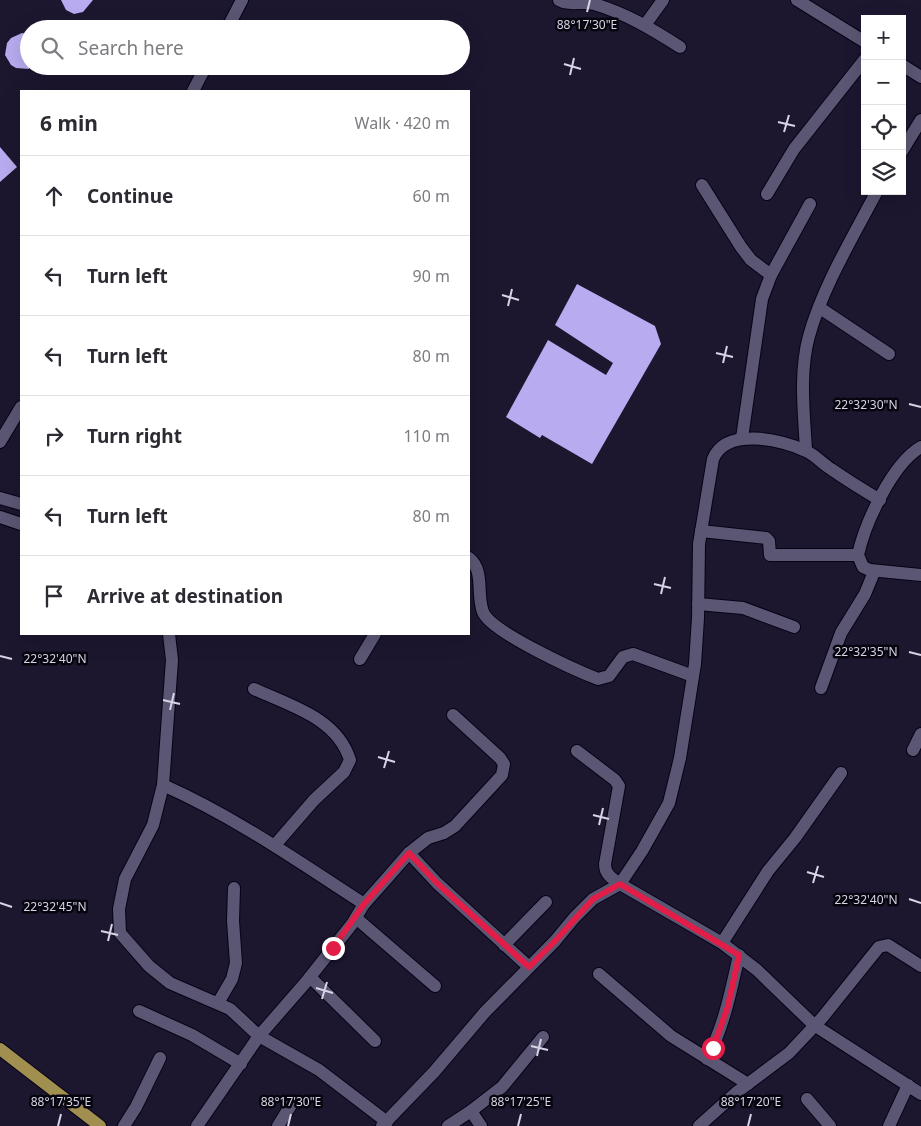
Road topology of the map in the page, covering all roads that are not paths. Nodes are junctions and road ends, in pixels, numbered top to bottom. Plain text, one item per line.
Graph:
1 (242, 0) edge
2 (559, 0) edge
3 (663, 0) edge
4 (797, 0) edge
5 (232, 20) edge
6 (646, 25) junction
7 (861, 40) edge
8 (680, 47) dead end
9 (864, 60) edge
10 (906, 68) edge
11 (201, 75) edge
12 (921, 77) edge
13 (194, 90) edge
14 (921, 120) edge
15 (903, 150) edge
16 (702, 185) dead end
17 (767, 194) dead end
18 (875, 195) edge
19 (810, 204) dead end
20 (770, 275) junction
21 (820, 308) junction
22 (889, 354) dead end
23 (20, 409) edge
24 (742, 438) junction
25 (0, 442) edge
26 (921, 447) edge
27 (806, 450) junction
28 (0, 498) edge
29 (880, 500) junction
30 (20, 504) edge
31 (0, 517) edge
32 (20, 524) edge
33 (701, 531) junction
34 (858, 555) junction
35 (470, 559) edge
36 (874, 572) junction
37 (921, 575) edge
38 (698, 604) junction
39 (794, 627) dead end
40 (169, 635) edge
41 (374, 635) edge
42 (360, 658) dead end
43 (693, 676) junction
44 (821, 688) dead end
45 (254, 689) dead end
46 (453, 716) dead end
47 (921, 734) edge
48 (913, 750) dead end
49 (577, 751) dead end
50 (841, 773) dead end
51 (163, 786) junction
52 (275, 845) junction
53 (409, 853) junction
54 (620, 884) junction
55 (234, 888) dead end
56 (546, 902) dead end
57 (364, 904) junction
58 (356, 918) junction
59 (722, 943) junction
60 (504, 945) junction
61 (739, 955) junction
62 (921, 966) edge
63 (529, 967) junction
64 (599, 974) dead end
65 (310, 977) junction
66 (435, 986) dead end
67 (218, 1003) junction
68 (139, 1011) dead end
69 (814, 1025) junction
70 (260, 1036) junction
71 (543, 1037) dead end
72 (375, 1041) dead end
73 (0, 1049) edge
74 (160, 1058) dead end
75 (708, 1059) junction
76 (241, 1064) junction
77 (748, 1084) junction
78 (908, 1085) junction
79 (921, 1094) edge
80 (807, 1098) dead end
81 (291, 1105) dead end
82 (471, 1111) junction
83 (385, 1124) edge
84 (100, 1126) edge
85 (124, 1126) edge
86 (197, 1126) edge
87 (278, 1126) edge
88 (448, 1126) edge
89 (482, 1126) edge
90 (699, 1126) edge
91 (830, 1126) edge
92 (889, 1126) edge

1 - 5 street
2 - 6 street
3 - 6 street
4 - 7 street
6 - 8 street
9 - 17 street
10 - 12 street
11 - 13 street
14 - 15 street
16 - 20 street
18 - 21 street
19 - 20 street
20 - 24 street
21 - 22 street
21 - 27 street
23 - 25 street
24 - 27 street
24 - 33 street
26 - 29 street
27 - 29 street
28 - 30 street
29 - 34 street
31 - 32 street
33 - 34 street
33 - 38 street
34 - 36 street
35 - 43 street
36 - 37 street
36 - 44 street
38 - 39 street
38 - 43 street
40 - 51 street
41 - 42 street
43 - 54 street
45 - 52 street
46 - 53 street
47 - 48 street
49 - 54 street
50 - 59 street
51 - 52 street
51 - 67 street
52 - 57 street
53 - 57 street
53 - 60 street
54 - 59 street
54 - 63 street
55 - 67 street
56 - 60 street
57 - 58 street
58 - 65 street
58 - 66 street
59 - 61 street
60 - 63 street
61 - 69 street
61 - 75 street
62 - 69 street
63 - 83 street
64 - 75 street
65 - 70 street
65 - 72 street
67 - 70 street
68 - 76 street
69 - 77 street
69 - 78 street
70 - 76 street
70 - 83 street
71 - 82 street
73 - 84 main road
74 - 85 street
75 - 77 street
76 - 86 street
77 - 90 street
78 - 79 street
78 - 92 street
80 - 91 street
81 - 87 street
82 - 88 street
82 - 89 street

